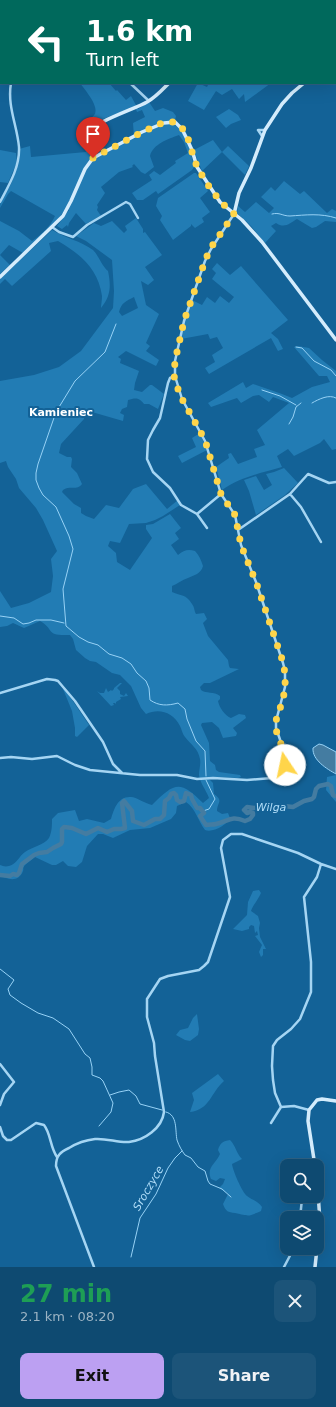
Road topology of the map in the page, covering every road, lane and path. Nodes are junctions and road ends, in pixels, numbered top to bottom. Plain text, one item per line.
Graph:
1 (11, 84) edge
2 (131, 84) edge
3 (167, 84) edge
4 (303, 84) edge
5 (149, 101) junction
6 (265, 130) junction
7 (262, 136) junction
8 (96, 156) junction
9 (0, 202) edge
10 (234, 214) junction
11 (138, 218) dead end
12 (52, 227) junction
13 (0, 277) edge
14 (336, 340) edge
15 (174, 376) junction
16 (336, 482) edge
17 (221, 494) junction
18 (290, 494) junction
19 (197, 514) junction
20 (207, 528) dead end
21 (238, 530) junction
22 (321, 542) dead end
23 (0, 693) edge
24 (0, 758) edge
25 (122, 774) junction
26 (321, 864) junction
27 (336, 869) edge
28 (0, 1064) edge
29 (336, 1101) edge
30 (0, 1104) edge
31 (281, 1107) junction
32 (309, 1110) junction
33 (271, 1123) dead end
34 (0, 1127) edge
35 (57, 1156) junction
36 (314, 1159) edge
37 (319, 1203) edge
38 (290, 1255) edge
39 (94, 1267) edge
40 (284, 1267) edge
41 (315, 1267) edge

1 - 9 street
2 - 5 street
3 - 5 street
4 - 6 street
5 - 8 street
6 - 7 street
6 - 7 street
7 - 10 street
8 - 10 street
8 - 12 street
10 - 14 street
10 - 15 street
11 - 12 street
12 - 13 street
15 - 17 street
15 - 19 street
16 - 18 street
17 - 19 street
17 - 21 street
18 - 21 street
18 - 22 street
19 - 20 street
21 - 25 street
23 - 25 street
24 - 25 street
26 - 27 street
26 - 31 street
26 - 35 street
28 - 30 street
29 - 32 street
31 - 32 street
31 - 33 street
32 - 36 street
34 - 35 street
35 - 39 street
37 - 41 street
38 - 40 street

